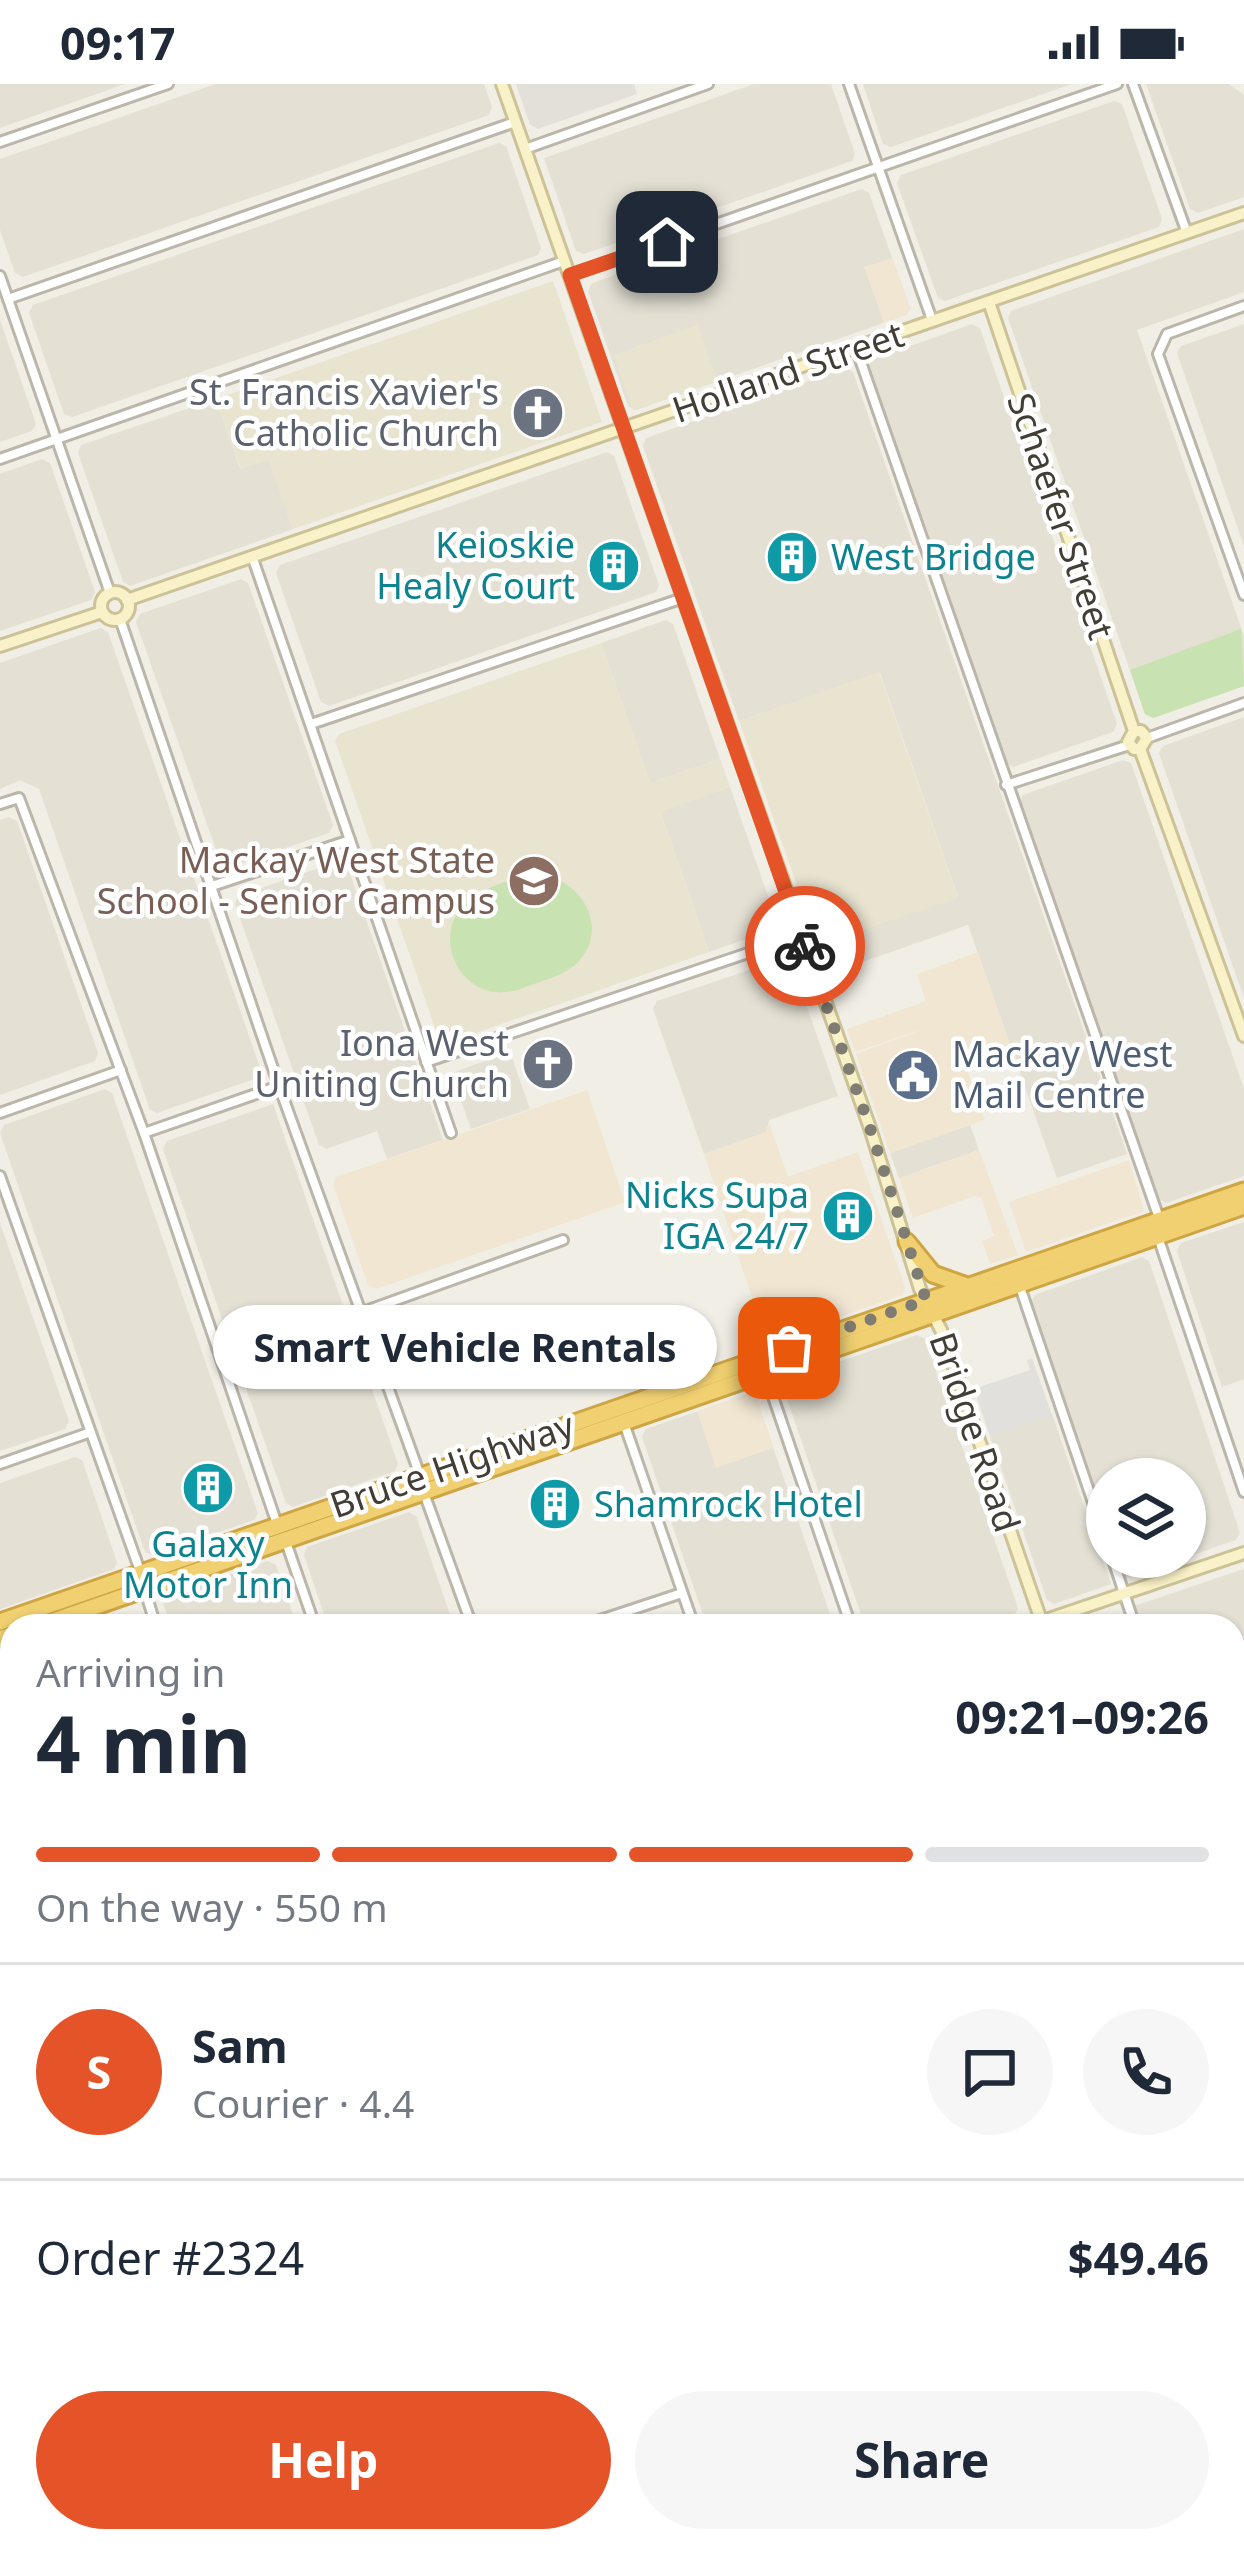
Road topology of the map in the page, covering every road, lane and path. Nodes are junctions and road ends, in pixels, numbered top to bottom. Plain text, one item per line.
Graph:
1 (168, 84) edge
2 (502, 84) edge
3 (708, 84) edge
4 (850, 84) edge
5 (1117, 84) edge
6 (1132, 84) edge
7 (515, 122) junction
8 (0, 142) edge
9 (525, 148) junction
10 (879, 167) junction
11 (1244, 213) edge
12 (1187, 232) junction
13 (565, 261) junction
14 (0, 275) edge
15 (570, 275) junction
16 (8, 299) junction
17 (988, 302) junction
18 (1244, 306) edge
19 (933, 321) junction
20 (856, 348) junction
21 (623, 430) junction
22 (57, 440) junction
23 (0, 459) edge
24 (252, 556) junction
25 (110, 593) junction
26 (1244, 595) edge
27 (683, 598) junction
28 (128, 600) junction
29 (102, 612) junction
30 (120, 619) junction
31 (0, 646) edge
32 (1244, 703) edge
33 (311, 724) junction
34 (1139, 744) junction
35 (1006, 785) junction
36 (0, 804) edge
37 (350, 840) junction
38 (209, 887) junction
39 (801, 935) junction
40 (1244, 1036) edge
41 (426, 1062) junction
42 (121, 1070) junction
43 (279, 1086) junction
44 (0, 1113) edge
45 (144, 1133) junction
46 (451, 1133) dead end
47 (0, 1176) edge
48 (1244, 1191) edge
49 (1244, 1206) edge
50 (1158, 1227) junction
51 (563, 1240) dead end
52 (907, 1242) junction
53 (1018, 1282) junction
54 (967, 1286) junction
55 (930, 1307) junction
56 (360, 1312) junction
57 (765, 1373) junction
58 (624, 1422) junction
59 (88, 1433) junction
60 (0, 1464) edge
61 (1086, 1482) edge
62 (422, 1484) junction
63 (1244, 1492) edge
64 (281, 1533) junction
65 (1244, 1552) edge
66 (1119, 1578) edge
67 (143, 1581) junction
68 (682, 1593) junction
69 (1124, 1593) junction
70 (56, 1614) edge
71 (67, 1614) edge
72 (153, 1614) edge
73 (311, 1614) edge
74 (468, 1614) edge
75 (618, 1614) edge
76 (690, 1614) edge
77 (846, 1614) edge
78 (1033, 1614) edge
79 (1067, 1614) edge
80 (1131, 1614) edge

1 - 8 street
2 - 7 street, Bridge Road
3 - 9 street
4 - 10 street
5 - 10 street
6 - 12 street
7 - 9 street, Bridge Road
7 - 16 street
9 - 13 street, Bridge Road
10 - 15 street
10 - 19 street
11 - 12 street, Holland Street
12 - 17 street, Holland Street
13 - 15 street, Bridge Road
13 - 22 street
14 - 16 street
15 - 21 street, Bridge Road
16 - 22 street
17 - 19 street, Holland Street
17 - 34 street, Schaefer Street
18 - 26 street
19 - 20 street, Holland Street
20 - 21 street, Holland Street
20 - 35 street
21 - 24 street, Holland Street
21 - 27 street, Bridge Road
22 - 23 street
22 - 25 street
24 - 28 street, Holland Street
24 - 33 street
25 - 28 street
25 - 29 street
27 - 33 street
27 - 39 street, Bridge Road
28 - 30 street
29 - 30 street
29 - 31 street
30 - 38 street
32 - 34 street
33 - 37 street
34 - 35 street
34 - 40 street
35 - 50 street
36 - 42 street
37 - 38 street
37 - 41 street
38 - 43 street
39 - 41 street
39 - 52 street, Bridge Road
41 - 46 street
42 - 44 street
42 - 45 street
43 - 45 street
43 - 56 street
45 - 64 street
47 - 59 street
48 - 50 highway, Bruce Highway
49 - 50 highway, Bruce Highway
50 - 53 highway, Bruce Highway
50 - 54 highway, Bruce Highway
50 - 63 street
51 - 56 street
52 - 54 highway
52 - 55 street, Bridge Road
53 - 55 highway, Bruce Highway
53 - 61 street
54 - 55 highway, Bruce Highway
55 - 57 highway, Bruce Highway
55 - 62 highway, Bruce Highway
55 - 78 street, Bridge Road
56 - 62 street
57 - 58 highway, Bruce Highway
57 - 77 street
58 - 62 highway, Bruce Highway
58 - 68 street
59 - 60 street
59 - 67 street
62 - 64 highway, Bruce Highway
62 - 74 street
64 - 67 highway, Bruce Highway
64 - 73 street
65 - 69 street
66 - 69 street
67 - 70 highway, Bruce Highway
67 - 71 highway, Bruce Highway
67 - 72 street
68 - 75 street
68 - 76 street
69 - 79 street
69 - 80 street

